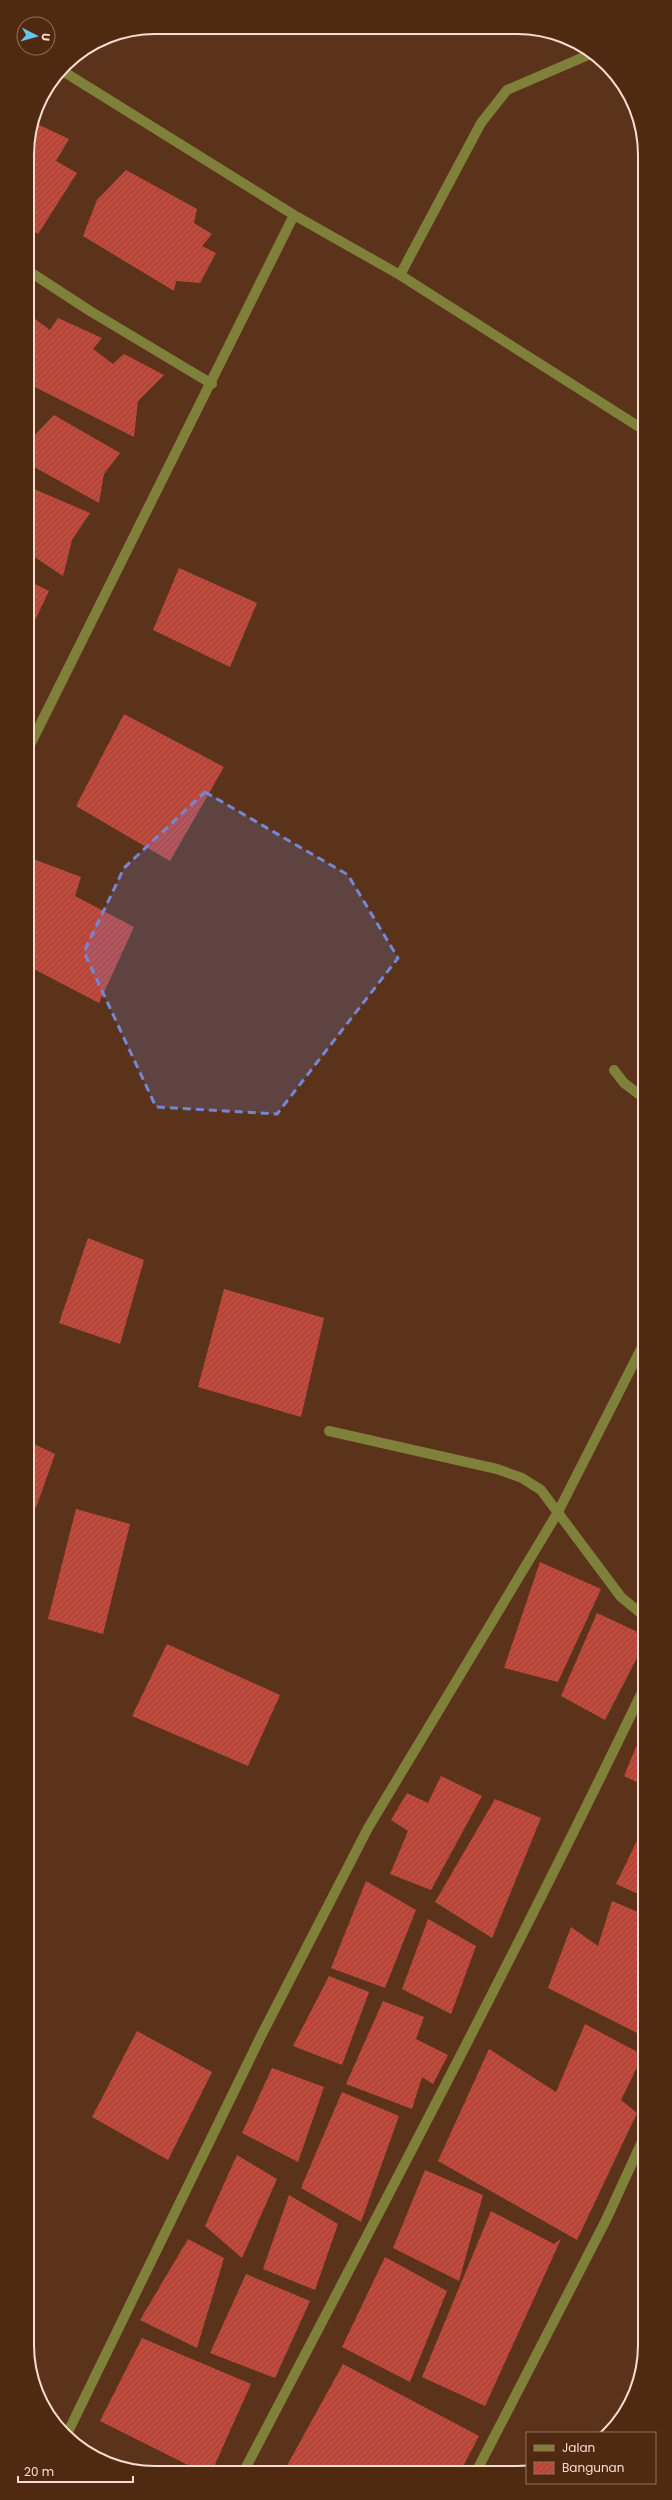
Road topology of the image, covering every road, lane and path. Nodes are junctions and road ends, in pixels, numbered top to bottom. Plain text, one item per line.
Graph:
1 (586, 56) edge
2 (65, 73) edge
3 (294, 216) junction
4 (34, 275) edge
5 (400, 275) junction
6 (212, 384) junction
7 (638, 426) edge
8 (34, 739) edge
9 (614, 1070) dead end
10 (638, 1093) edge
11 (638, 1355) edge
12 (329, 1431) dead end
13 (558, 1512) junction
14 (638, 1611) edge
15 (638, 1700) edge
16 (638, 2150) edge
17 (69, 2431) edge
18 (247, 2466) edge
19 (479, 2466) edge

1 - 5 street
2 - 3 street
3 - 5 street
3 - 6 street
4 - 6 street
5 - 7 street
6 - 8 street
9 - 10 street
11 - 13 street
12 - 13 street
13 - 14 street
13 - 17 street
15 - 18 street
16 - 19 street

